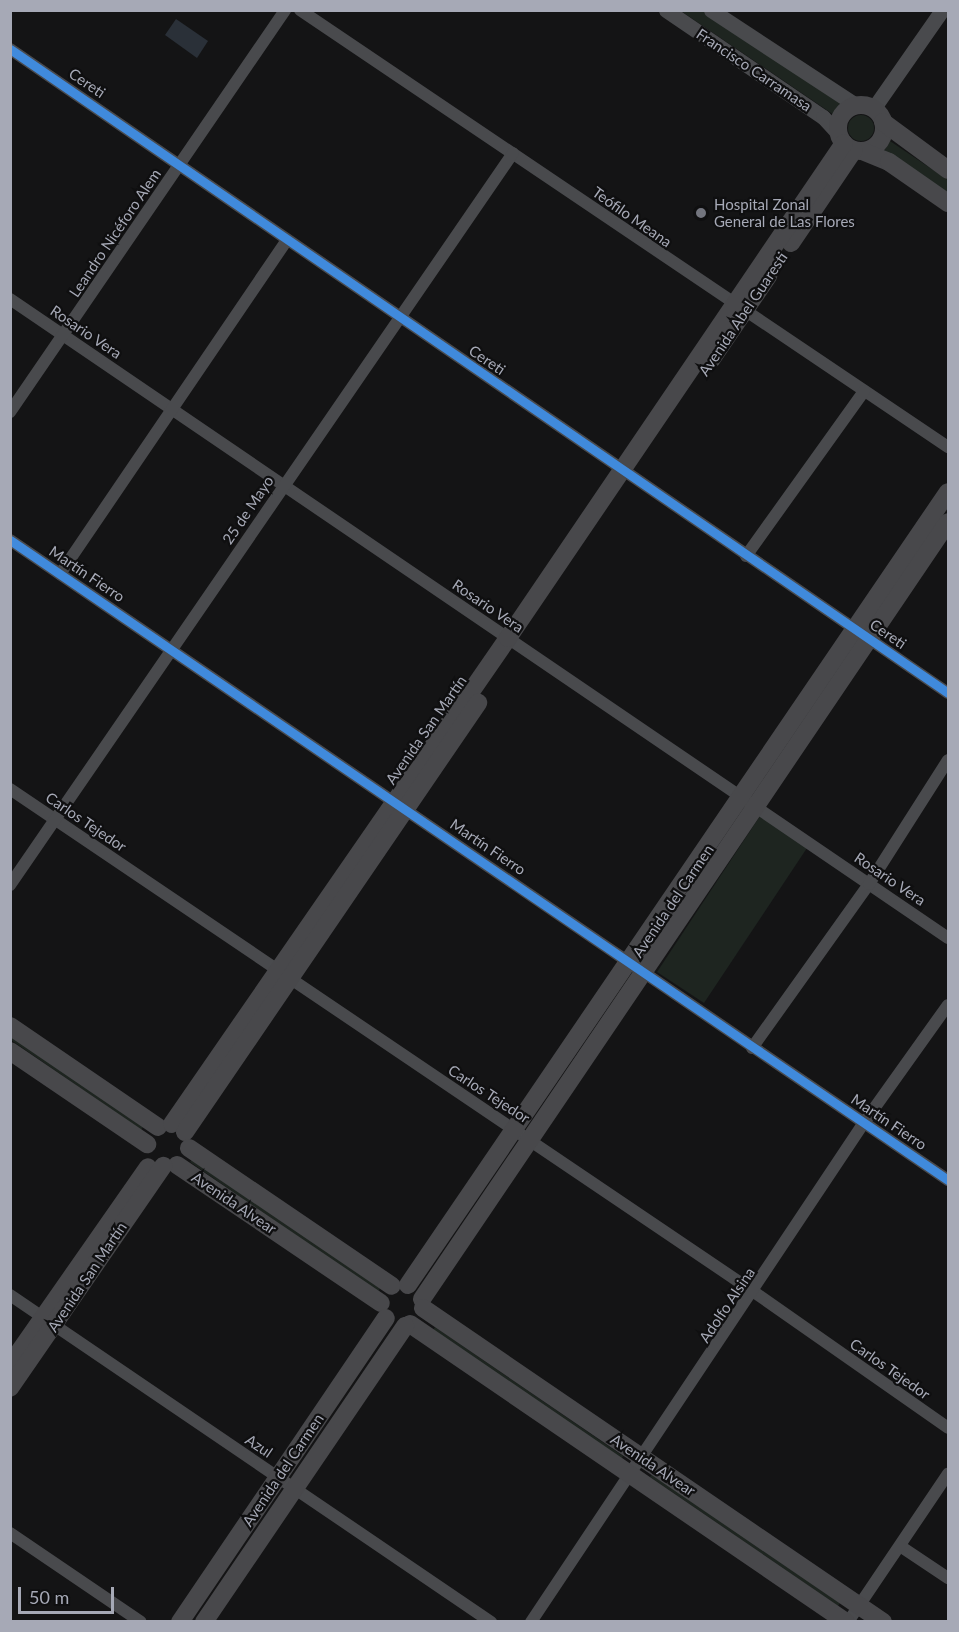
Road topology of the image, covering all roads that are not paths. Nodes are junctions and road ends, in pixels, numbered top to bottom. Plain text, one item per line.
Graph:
1 (285, 10) edge
2 (300, 10) edge
3 (666, 10) edge
4 (711, 10) edge
5 (942, 10) edge
6 (10, 49) edge
7 (871, 112) junction
8 (850, 145) junction
9 (513, 153) junction
10 (180, 165) junction
11 (948, 170) edge
12 (948, 203) edge
13 (287, 240) junction
14 (10, 298) edge
15 (739, 308) junction
16 (399, 318) junction
17 (64, 335) junction
18 (864, 391) junction
19 (172, 408) junction
20 (10, 412) edge
21 (948, 447) edge
22 (627, 474) junction
23 (283, 484) junction
24 (948, 492) edge
25 (948, 522) edge
26 (10, 540) edge
27 (746, 555) junction
28 (60, 574) junction
29 (861, 634) junction
30 (513, 641) junction
31 (171, 649) junction
32 (948, 693) edge
33 (948, 760) edge
34 (10, 789) edge
35 (748, 801) junction
36 (400, 805) junction
37 (55, 819) junction
38 (869, 884) junction
39 (10, 885) edge
40 (948, 938) edge
41 (629, 961) junction
42 (644, 971) junction
43 (284, 975) junction
44 (948, 1005) edge
45 (10, 1026) edge
46 (752, 1048) junction
47 (10, 1051) edge
48 (863, 1124) junction
49 (176, 1133) junction
50 (522, 1134) junction
51 (160, 1158) junction
52 (948, 1180) edge
53 (400, 1285) junction
54 (754, 1292) junction
55 (10, 1295) edge
56 (422, 1304) junction
57 (383, 1310) junction
58 (49, 1322) junction
59 (407, 1325) junction
60 (10, 1365) edge
61 (10, 1389) edge
62 (948, 1428) edge
63 (643, 1458) junction
64 (948, 1474) edge
65 (631, 1475) junction
66 (278, 1477) junction
67 (294, 1488) junction
68 (10, 1533) edge
69 (900, 1546) junction
70 (948, 1578) edge
71 (860, 1605) junction
72 (141, 1622) edge
73 (180, 1622) edge
74 (204, 1622) edge
75 (491, 1622) edge
76 (531, 1622) edge
77 (847, 1622) edge
78 (883, 1622) edge

1 - 10 street, Leandro Nicéforo Alem
2 - 9 street, Teófilo Meana
3 - 8 street, Francisco Carramasa
4 - 7 street, Francisco Carramasa
5 - 7 street
6 - 10 street, Cereti
7 - 8 main road
7 - 8 main road
7 - 11 main road, Francisco Carramasa
8 - 12 main road, Francisco Carramasa
8 - 15 main road, Avenida Abel Guaresti
9 - 15 street, Teófilo Meana
9 - 16 street, 25 de Mayo
10 - 13 street, Cereti
10 - 17 street, Leandro Nicéforo Alem
13 - 16 street, Cereti
13 - 19 street
14 - 17 street, Rosario Vera
15 - 18 street, Teófilo Meana
15 - 22 main road, Avenida Abel Guaresti
16 - 22 street, Cereti
16 - 23 street, 25 de Mayo
17 - 19 street, Rosario Vera
17 - 20 street, Leandro Nicéforo Alem
18 - 21 street, Teófilo Meana
18 - 27 street
19 - 23 street, Rosario Vera
19 - 28 street
22 - 27 street, Cereti
22 - 30 main road, Avenida San Martín
23 - 30 street, Rosario Vera
23 - 31 street, 25 de Mayo
24 - 29 main road, Avenida del Carmen
25 - 29 main road, Avenida del Carmen
26 - 28 street, Martín Fierro
27 - 29 street, Cereti
28 - 31 street, Martín Fierro
29 - 32 street, Cereti
29 - 35 main road, Avenida del Carmen
30 - 35 street, Rosario Vera
30 - 36 main road, Avenida San Martín
31 - 36 street, Martín Fierro
31 - 37 street, 25 de Mayo
33 - 38 street
34 - 37 street, Carlos Tejedor
35 - 38 street, Rosario Vera
35 - 41 main road, Avenida del Carmen
35 - 42 main road, Avenida del Carmen
36 - 41 street, Martín Fierro
36 - 43 main road, Avenida San Martín
37 - 39 street, 25 de Mayo
37 - 43 street, Carlos Tejedor
38 - 40 street, Rosario Vera
38 - 46 street
41 - 42 street, Martín Fierro
41 - 50 main road, Avenida del Carmen
42 - 46 street, Martín Fierro
42 - 50 main road, Avenida del Carmen
43 - 49 main road, Avenida San Martín
43 - 50 street, Carlos Tejedor
44 - 48 street, Adolfo Alsina
45 - 49 main road, Avenida Alvear
46 - 48 street, Martín Fierro
47 - 51 main road, Avenida Alvear
48 - 52 street, Martín Fierro
48 - 54 street, Adolfo Alsina
49 - 51 main road
49 - 51 main road
49 - 53 main road, Avenida Alvear
50 - 53 main road, Avenida del Carmen
50 - 54 street, Carlos Tejedor
50 - 56 main road, Avenida del Carmen
51 - 57 main road, Avenida Alvear
51 - 58 main road
53 - 56 main road, Avenida Alvear
53 - 57 main road, Avenida del Carmen
54 - 62 street, Carlos Tejedor
54 - 63 street, Adolfo Alsina
55 - 58 street, Azul
56 - 59 main road, Avenida del Carmen
56 - 63 main road, Avenida Alvear
57 - 59 main road, Avenida Alvear
57 - 66 main road, Avenida del Carmen
58 - 60 main road, Avenida San Martín
58 - 61 main road, Avenida San Martín
58 - 66 street, Azul
59 - 65 main road, Avenida Alvear
59 - 67 main road, Avenida del Carmen
63 - 65 street, Adolfo Alsina
63 - 71 main road, Avenida Alvear
64 - 69 street
65 - 76 street, Adolfo Alsina
65 - 77 main road, Avenida Alvear
66 - 67 street, Azul
66 - 73 main road, Avenida del Carmen
67 - 74 main road, Avenida del Carmen
67 - 75 street, Azul
68 - 72 street
69 - 70 street
69 - 71 street
71 - 77 street
71 - 78 main road, Avenida Alvear

